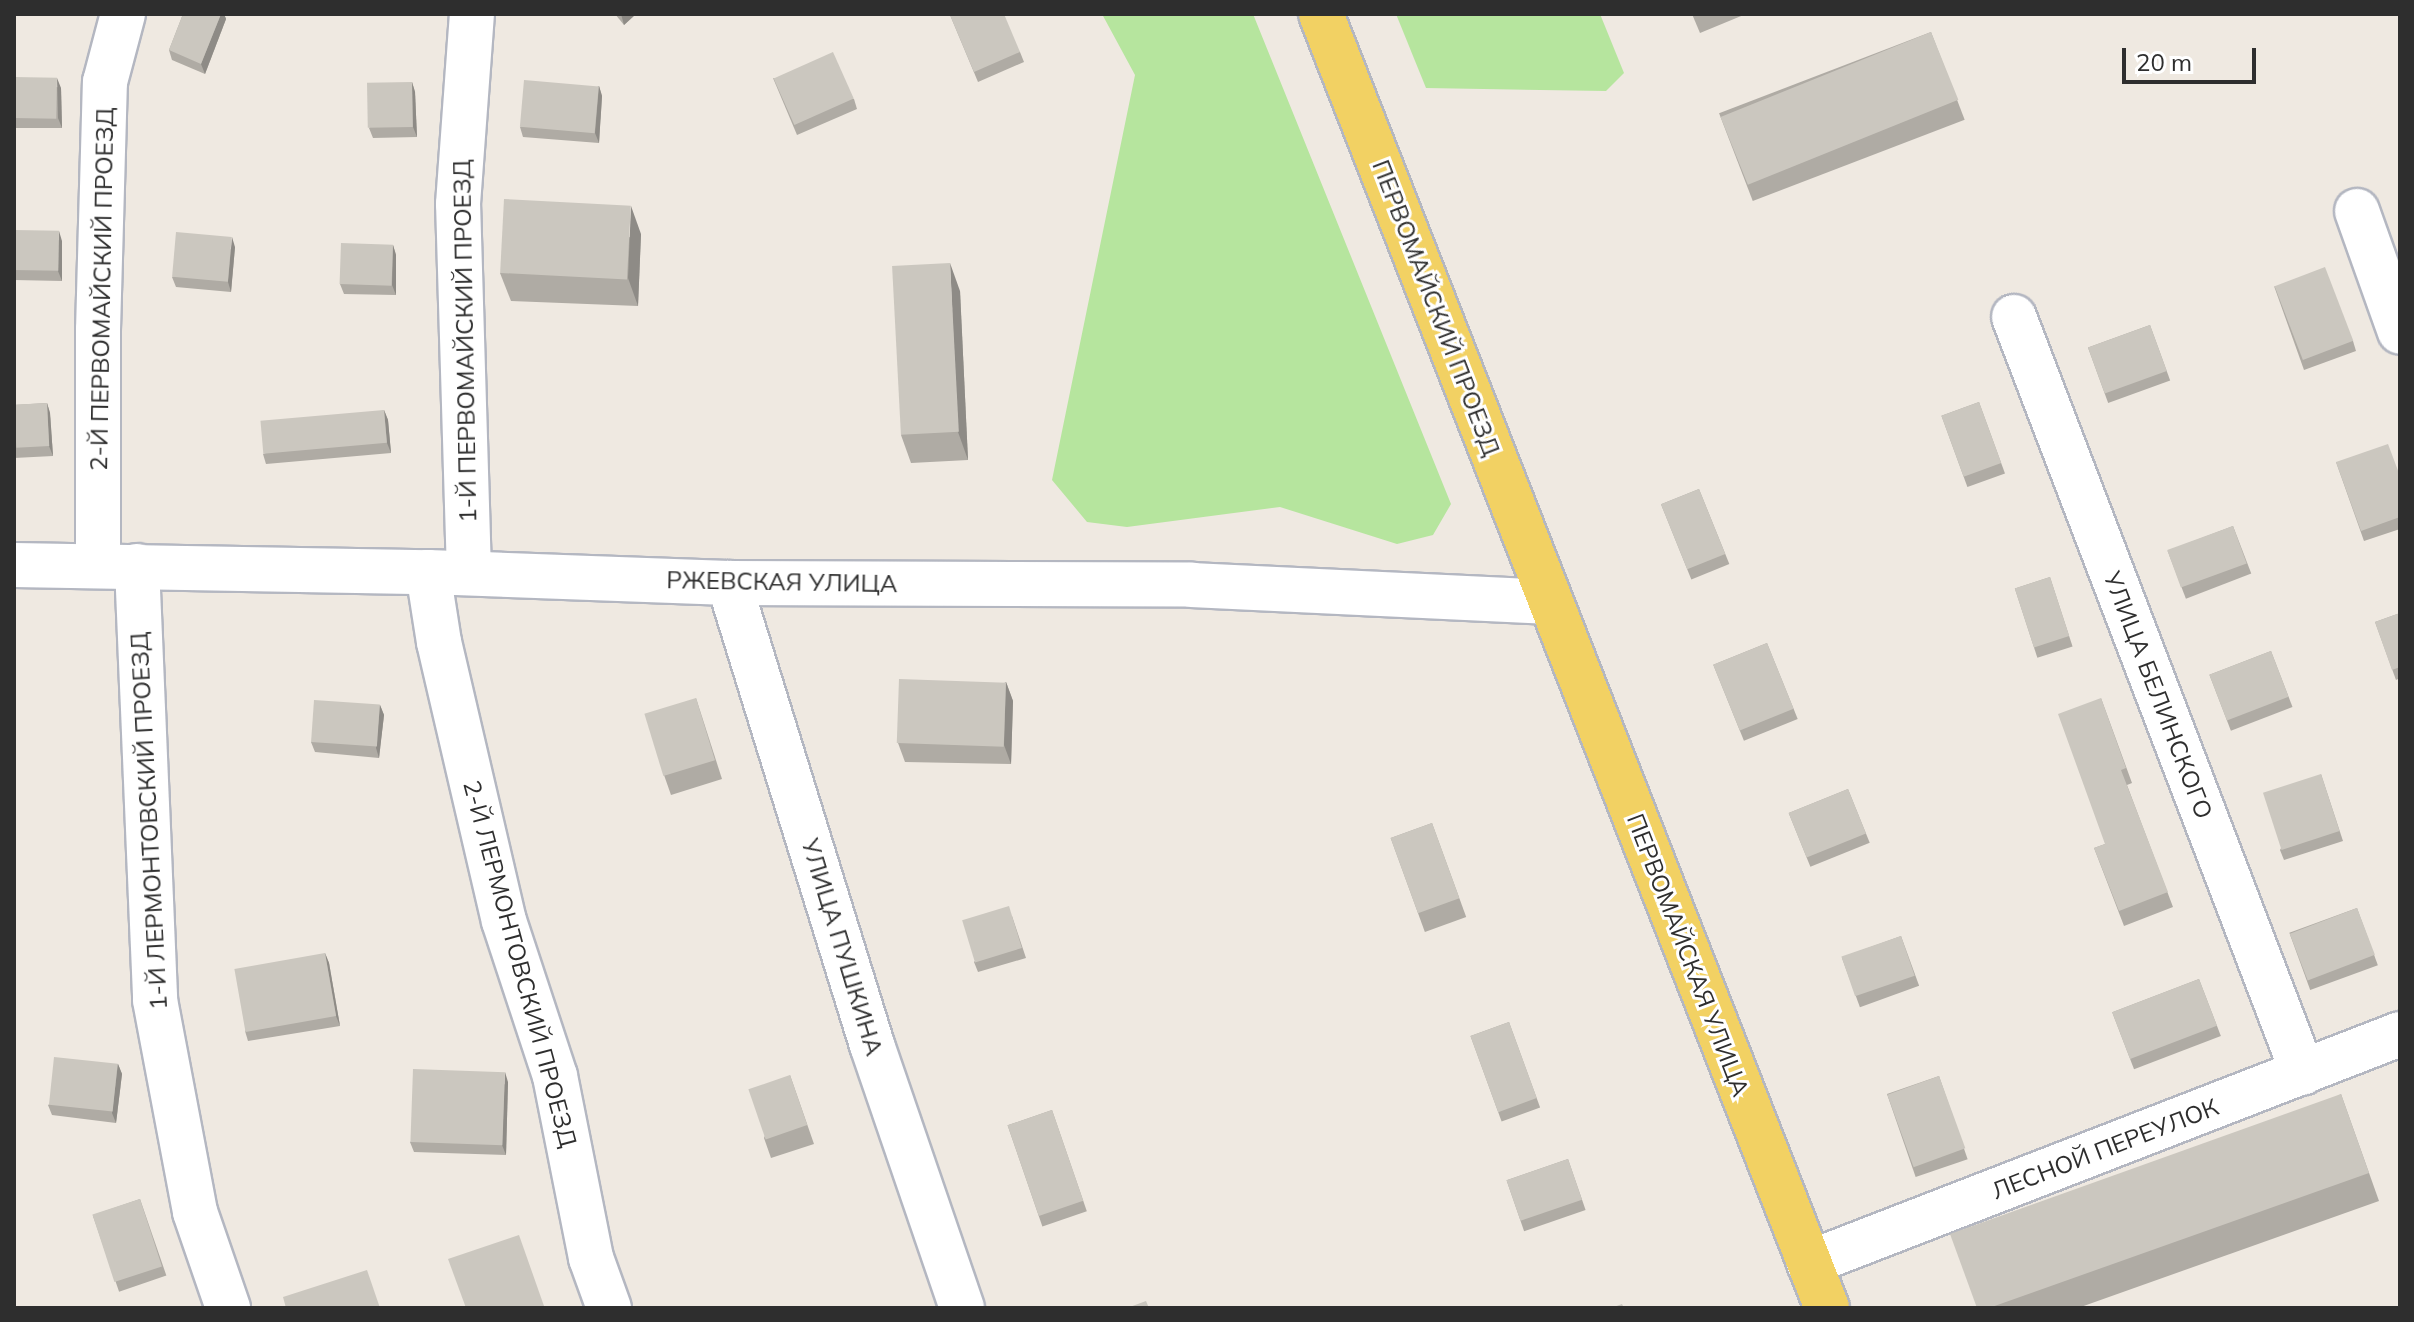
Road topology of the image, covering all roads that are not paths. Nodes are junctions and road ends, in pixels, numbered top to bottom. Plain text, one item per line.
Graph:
1 (123, 14) edge
2 (472, 14) edge
3 (1321, 14) edge
4 (2357, 211) dead end
5 (2014, 317) dead end
6 (2400, 332) edge
7 (14, 565) edge
8 (118, 566) junction
9 (448, 572) junction
10 (729, 583) junction
11 (1550, 602) junction
12 (2400, 1034) edge
13 (2303, 1073) junction
14 (1809, 1263) junction
15 (228, 1308) edge
16 (609, 1308) edge
17 (962, 1308) edge
18 (1827, 1308) edge

1 - 8 street, 2-Й ПЕРВОМАЙСКИЙ ПРОЕЗД
2 - 9 street, 1-Й ПЕРВОМАЙСКИЙ ПРОЕЗД
3 - 11 main road, ПЕРВОМАЙСКИЙ ПРОЕЗД
4 - 6 street
5 - 13 street, УЛИЦА БЕЛИНСКОГО
7 - 8 street, РЖЕВСКАЯ УЛИЦА
8 - 9 street, РЖЕВСКАЯ УЛИЦА
8 - 15 street, 1-Й ЛЕРМОНТОВСКИЙ ПРОЕЗД
9 - 10 street, РЖЕВСКАЯ УЛИЦА
9 - 16 street, 2-Й ЛЕРМОНТОВСКИЙ ПРОЕЗД
10 - 11 street, РЖЕВСКАЯ УЛИЦА
10 - 17 street, УЛИЦА ПУШКИНА
11 - 14 main road, ПЕРВОМАЙСКАЯ УЛИЦА
12 - 13 street, ЛЕСНОЙ ПЕРЕУЛОК
13 - 14 street, ЛЕСНОЙ ПЕРЕУЛОК
14 - 18 main road, ПЕРВОМАЙСКАЯ УЛИЦА

